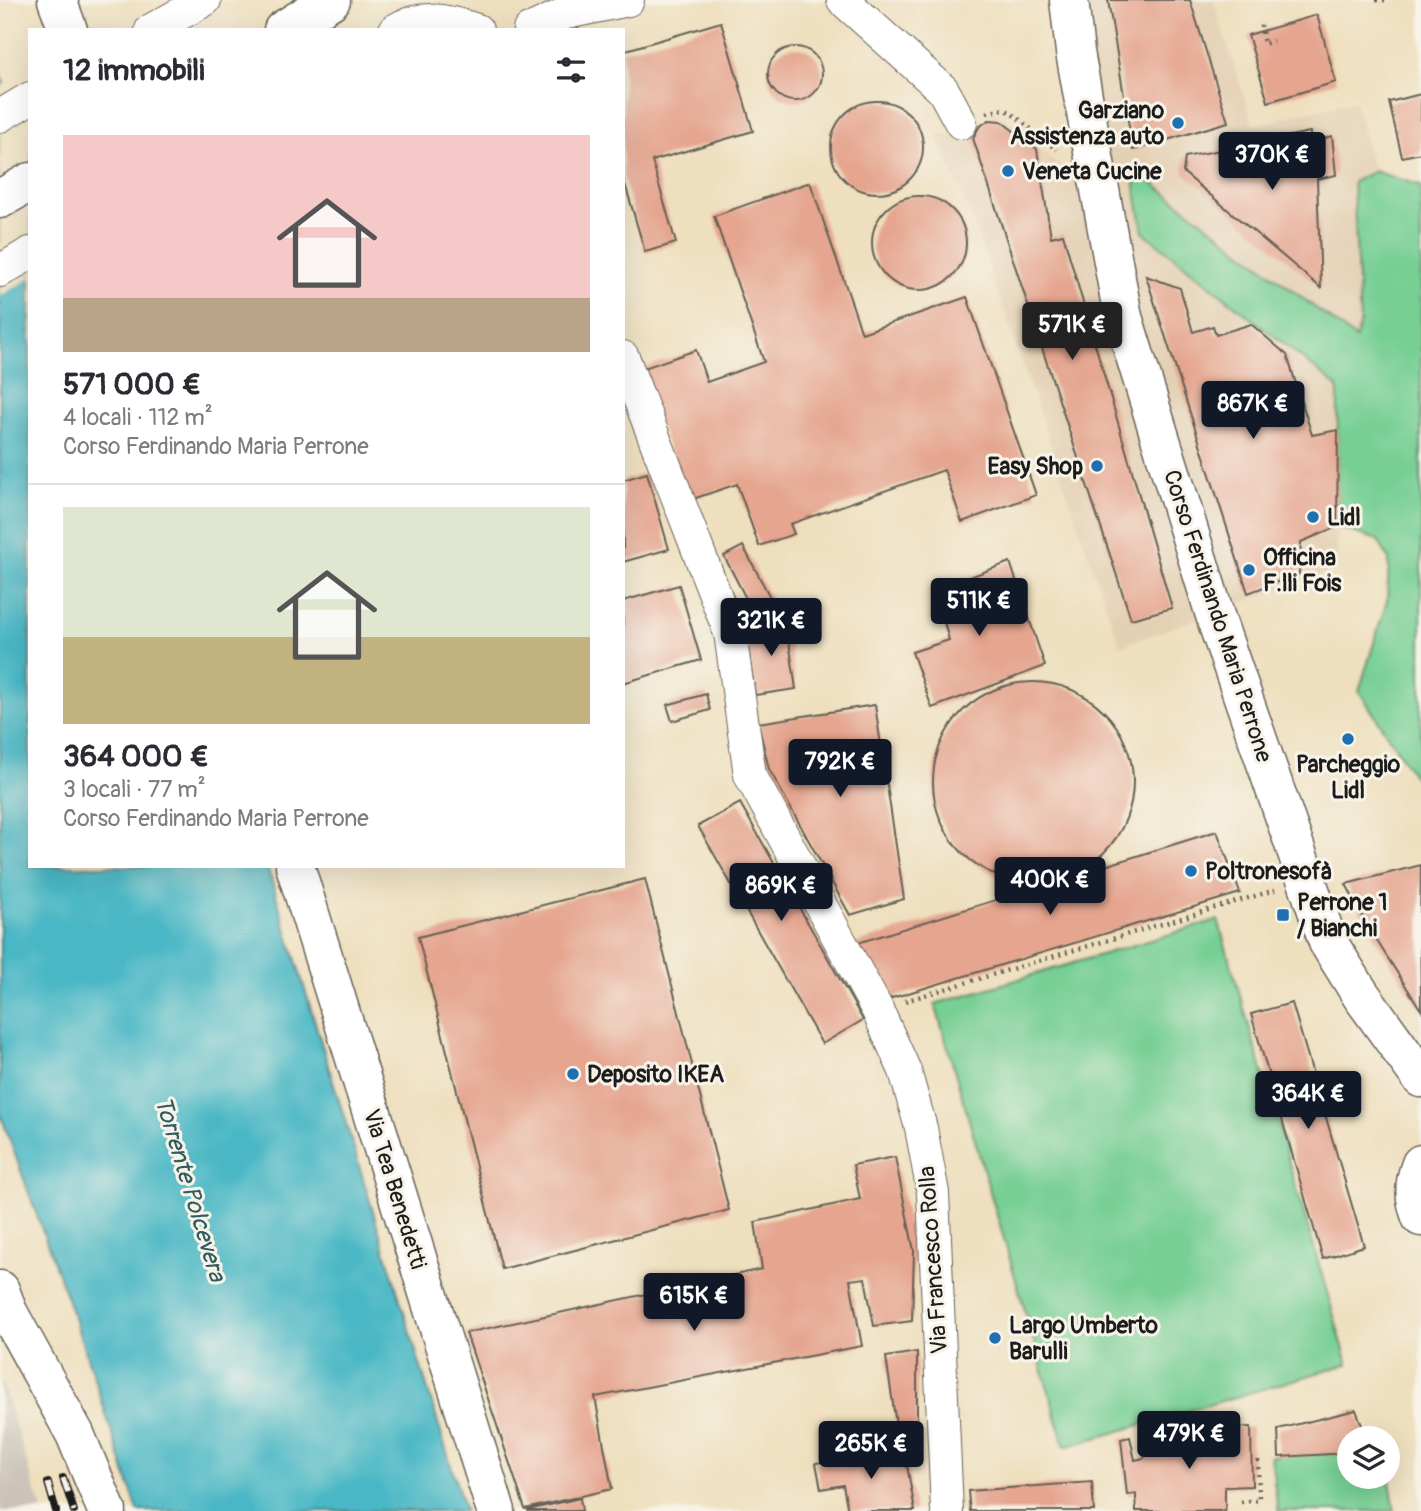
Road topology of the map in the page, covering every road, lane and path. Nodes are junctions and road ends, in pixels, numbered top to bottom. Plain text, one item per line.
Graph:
1 (57, 0) edge
2 (205, 0) edge
3 (331, 0) edge
4 (628, 0) edge
5 (843, 0) edge
6 (1069, 0) edge
7 (1376, 0) edge
8 (1390, 0) edge
9 (536, 22) edge
10 (1261, 25) dead end
11 (67, 28) edge
12 (154, 28) edge
13 (286, 28) edge
14 (399, 28) edge
15 (470, 28) edge
16 (1273, 41) dead end
17 (28, 99) edge
18 (0, 116) edge
19 (961, 123) joint
20 (1053, 145) dead end
21 (28, 183) edge
22 (0, 199) edge
23 (28, 254) edge
24 (0, 271) edge
25 (625, 362) edge
26 (296, 868) edge
27 (1306, 880) junction
28 (877, 1009) junction
29 (1421, 1078) edge
30 (1421, 1164) edge
31 (1421, 1217) edge
32 (0, 1290) edge
33 (1258, 1460) dead end
34 (1241, 1502) dead end
35 (107, 1511) edge
36 (496, 1511) edge
37 (947, 1511) edge

1 - 11 main road
2 - 12 street
3 - 13 main road
4 - 9 street
5 - 19 street
6 - 27 main road, Corso Ferdinando Maria Perrone
7 - 8 path
10 - 16 path
14 - 15 street
17 - 18 street
19 - 20 path
21 - 22 main road
23 - 24 street
25 - 28 street, Via Francesco Rolla
26 - 36 main road, Via Tea Benedetti
27 - 28 path
27 - 29 main road, Corso Ferdinando Maria Perrone
28 - 37 street, Via Francesco Rolla
30 - 31 main road
32 - 35 main road
33 - 34 path

